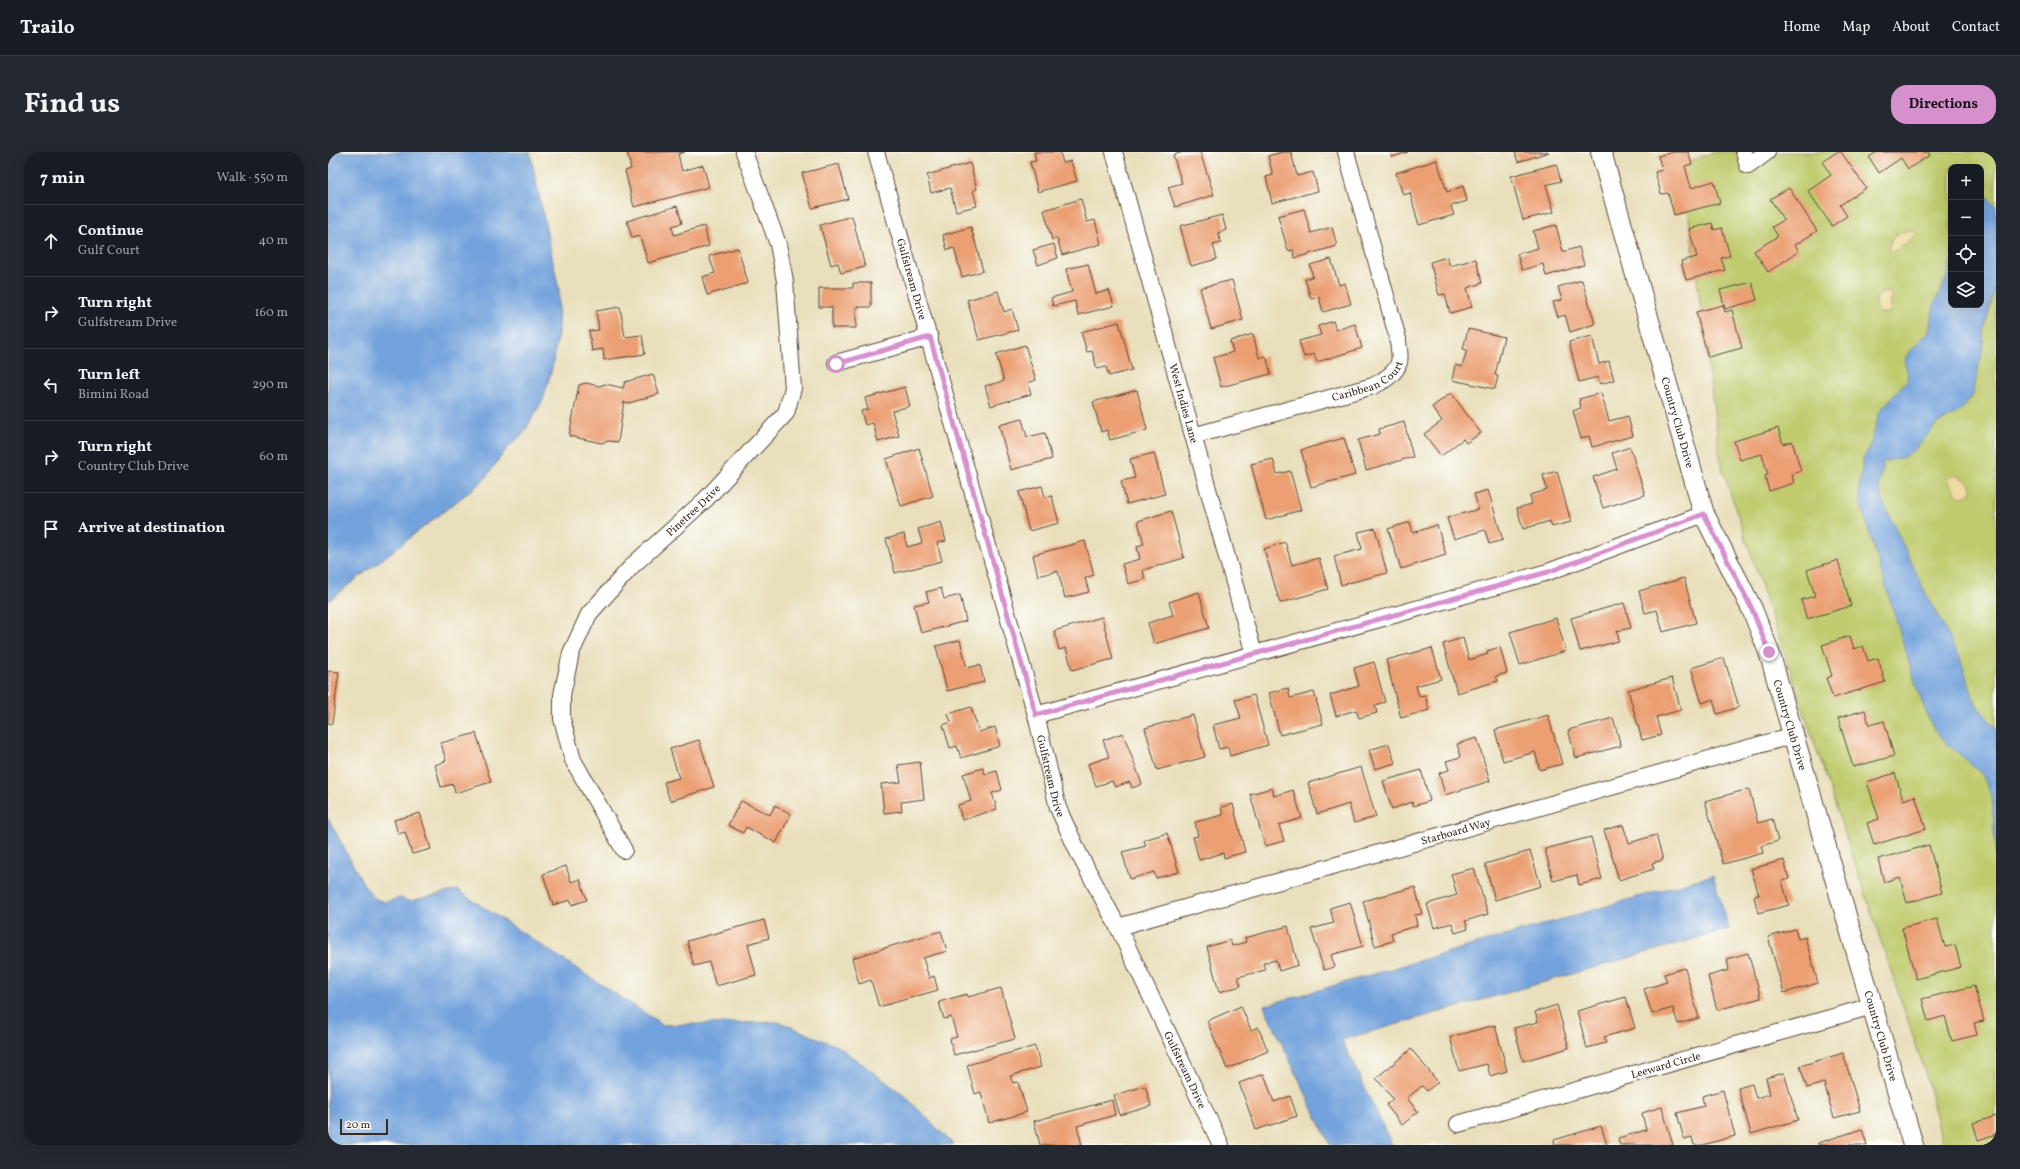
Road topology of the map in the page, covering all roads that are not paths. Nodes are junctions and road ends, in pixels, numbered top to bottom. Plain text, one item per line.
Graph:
1 (744, 152) edge
2 (876, 152) edge
3 (1114, 152) edge
4 (1346, 152) edge
5 (1601, 152) edge
6 (1767, 152) edge
7 (1746, 159) edge
8 (930, 337) junction
9 (836, 364) dead end
10 (1193, 436) junction
11 (1704, 514) junction
12 (1254, 654) junction
13 (1036, 715) junction
14 (1794, 736) junction
15 (624, 850) dead end
16 (1118, 927) junction
17 (1872, 1006) junction
18 (1458, 1124) dead end
19 (1221, 1145) edge
20 (1913, 1145) edge

1 - 15 street, Pinetree Drive
2 - 8 street, Gulfstream Drive
3 - 10 street, West Indies Lane
4 - 10 street, Caribbean Court
5 - 11 street, Country Club Drive
6 - 7 street
8 - 9 street
8 - 13 street, Gulfstream Drive
10 - 12 street, West Indies Lane
11 - 12 street
11 - 14 street, Country Club Drive
12 - 13 street
13 - 16 street, Gulfstream Drive
14 - 16 street, Starboard Way
14 - 17 street, Country Club Drive
16 - 19 street, Gulfstream Drive
17 - 18 street, Leeward Circle
17 - 20 street, Country Club Drive

